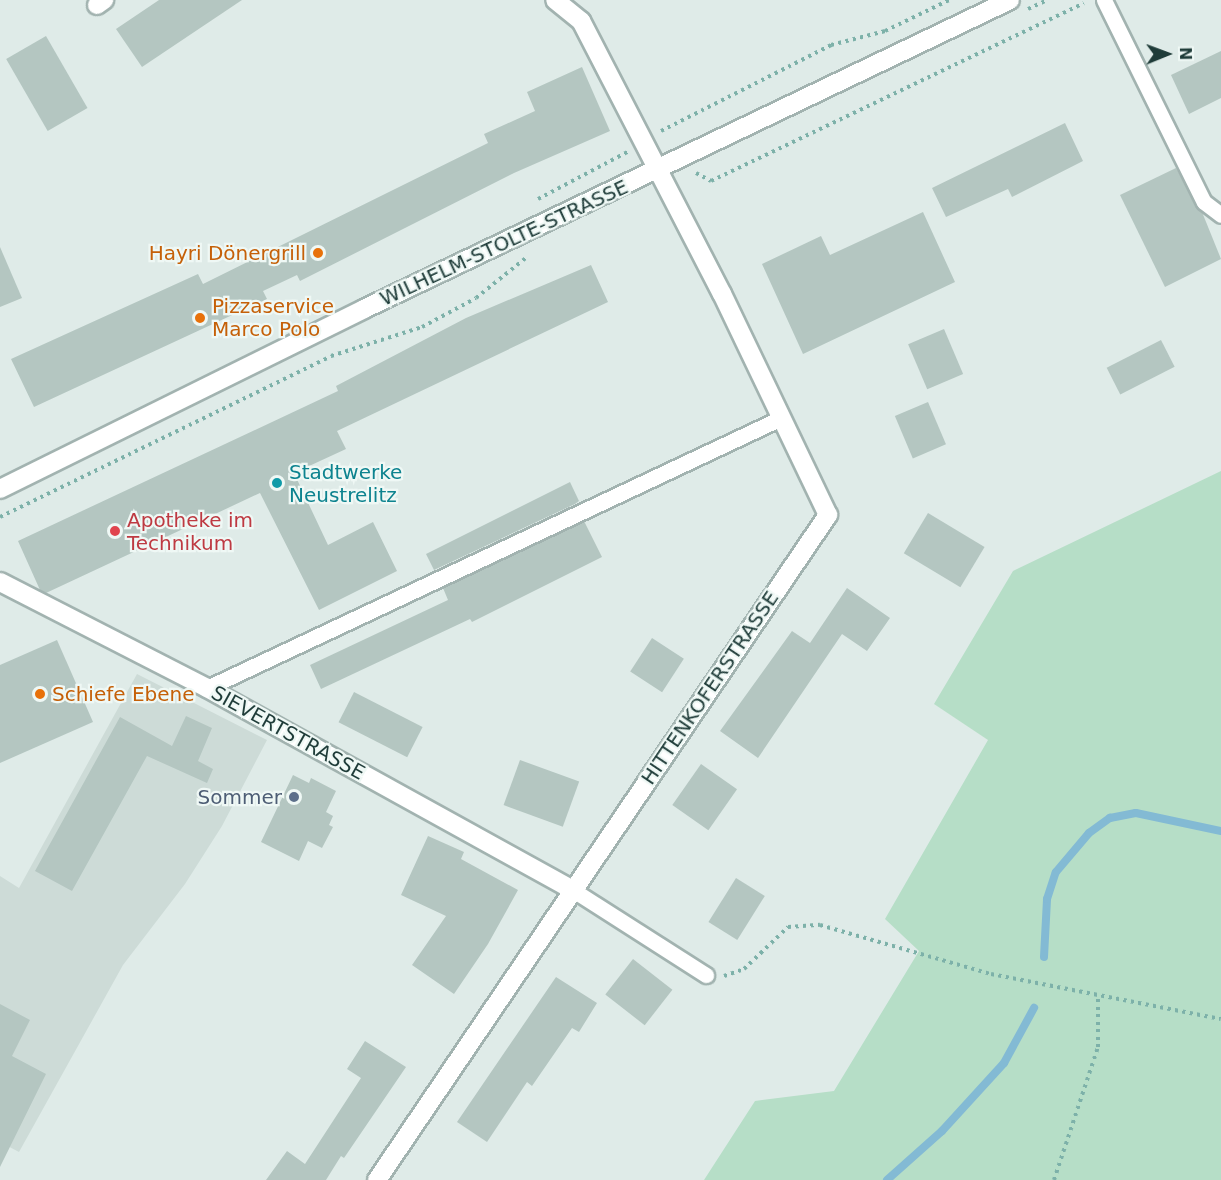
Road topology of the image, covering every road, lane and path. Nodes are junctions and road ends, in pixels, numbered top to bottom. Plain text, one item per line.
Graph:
1 (555, 0) edge
2 (949, 0) edge
3 (1010, 0) edge
4 (1090, 0) edge
5 (1104, 0) edge
6 (643, 141) junction
7 (662, 177) junction
8 (536, 200) dead end
9 (1221, 215) edge
10 (529, 255) dead end
11 (781, 418) junction
12 (0, 489) edge
13 (0, 517) edge
14 (0, 582) edge
15 (207, 688) junction
16 (573, 890) junction
17 (706, 975) joint
18 (1098, 995) junction
19 (1221, 1019) edge
20 (377, 1180) edge
21 (1054, 1180) edge

1 - 6 street, HITTENKOFERSTRASSE
2 - 6 path
3 - 7 street, WILHELM-STOLTE-STRASSE
4 - 7 path
5 - 9 lane
6 - 7 street, HITTENKOFERSTRASSE
6 - 8 path
7 - 11 street, HITTENKOFERSTRASSE
7 - 12 street, WILHELM-STOLTE-STRASSE
10 - 13 path
11 - 15 lane
11 - 16 street, HITTENKOFERSTRASSE
14 - 15 street, SIEVERTSTRASSE
15 - 16 street, SIEVERTSTRASSE
16 - 17 lane
16 - 20 street, HITTENKOFERSTRASSE
17 - 18 path
18 - 19 path
18 - 21 path

